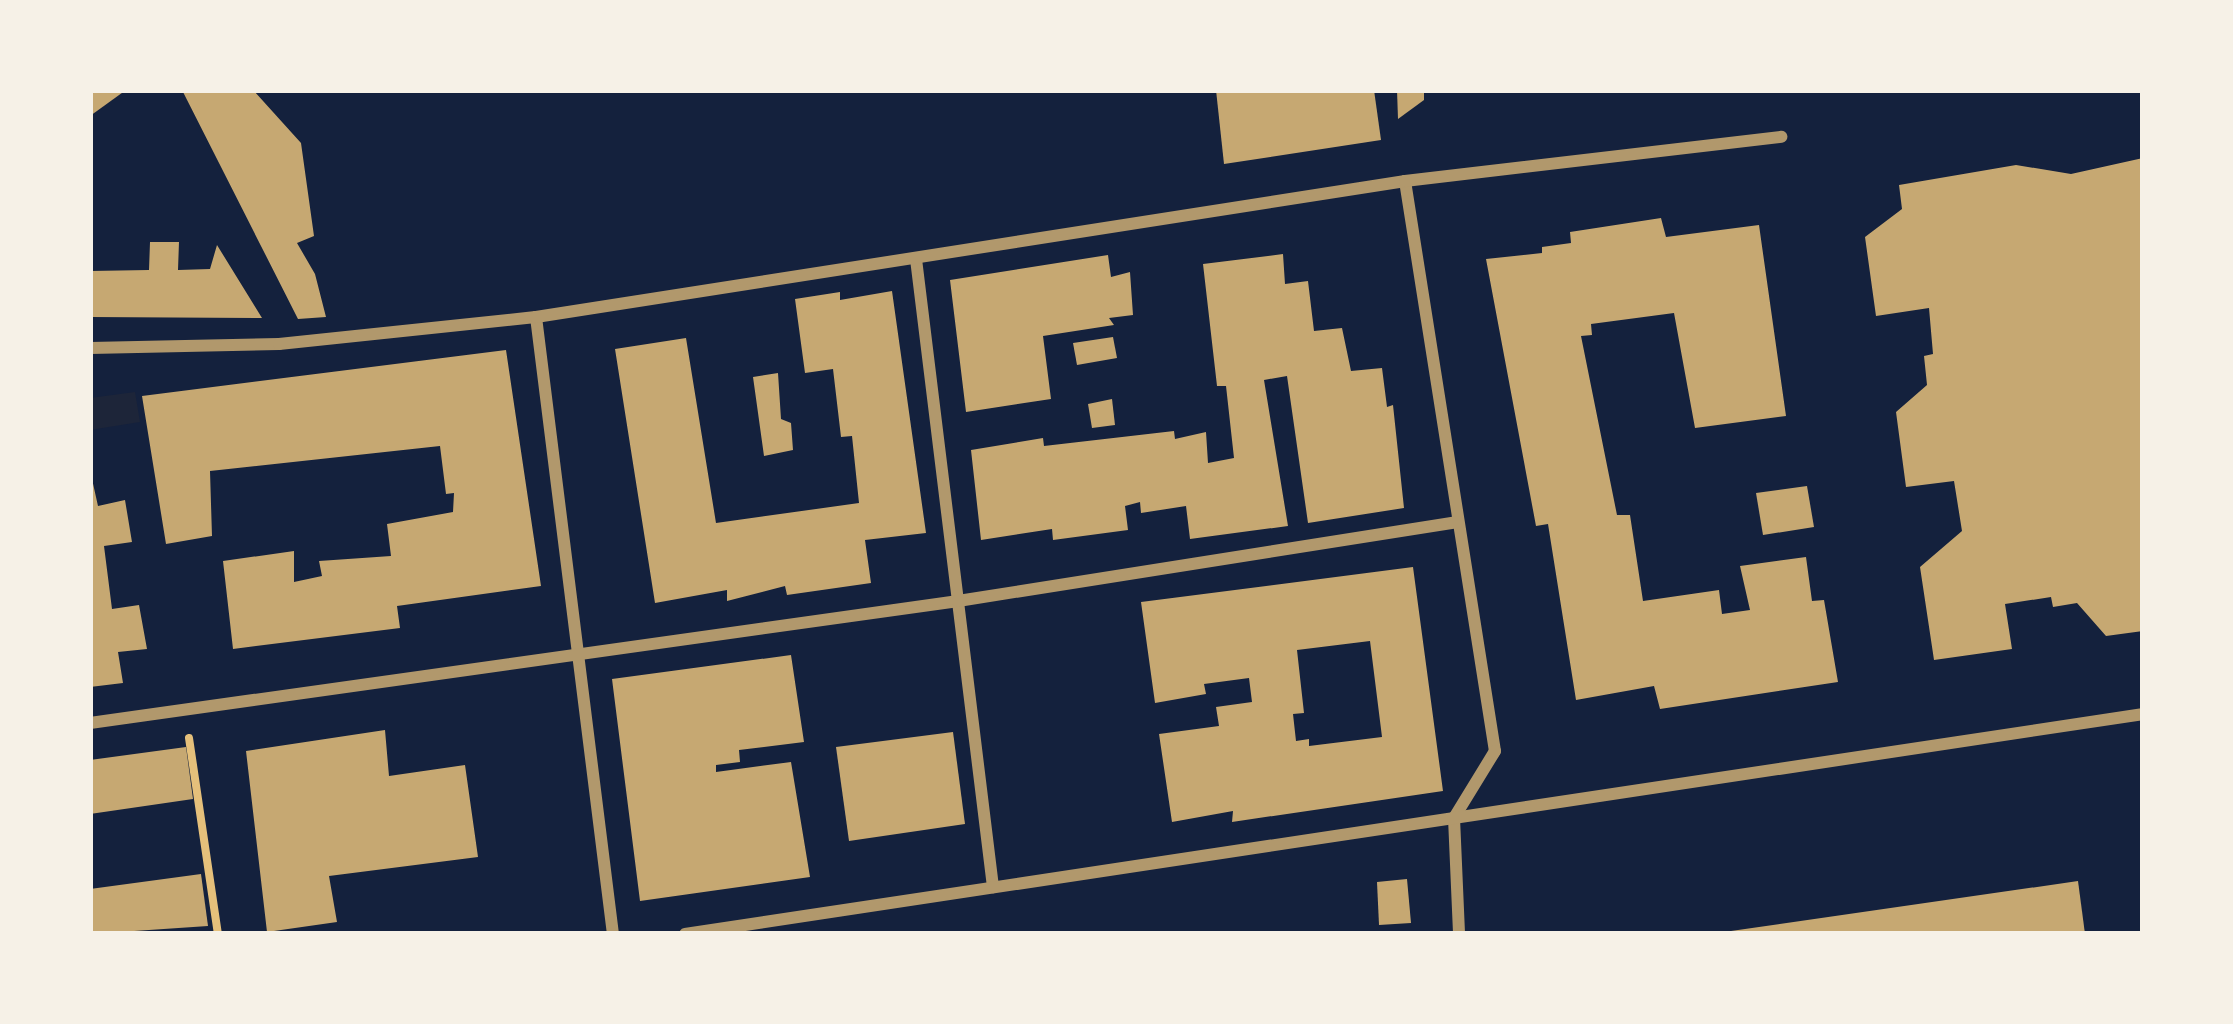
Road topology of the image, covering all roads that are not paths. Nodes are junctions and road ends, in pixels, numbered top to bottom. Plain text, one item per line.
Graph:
1 (1781, 137) dead end
2 (1405, 181) junction
3 (916, 259) junction
4 (536, 317) junction
5 (90, 348) edge
6 (1458, 522) junction
7 (958, 601) junction
8 (577, 651) junction
9 (2143, 714) edge
10 (90, 723) edge
11 (1454, 818) junction
12 (993, 887) junction
13 (613, 934) edge
14 (685, 934) edge
15 (1459, 934) edge

1 - 2 street
2 - 3 street
2 - 6 street
3 - 4 street
3 - 7 street
4 - 5 street
4 - 8 street
6 - 7 street
6 - 11 street
7 - 8 street
7 - 12 street
8 - 10 street
8 - 13 street
9 - 11 street
11 - 12 street
11 - 15 street
12 - 14 street

